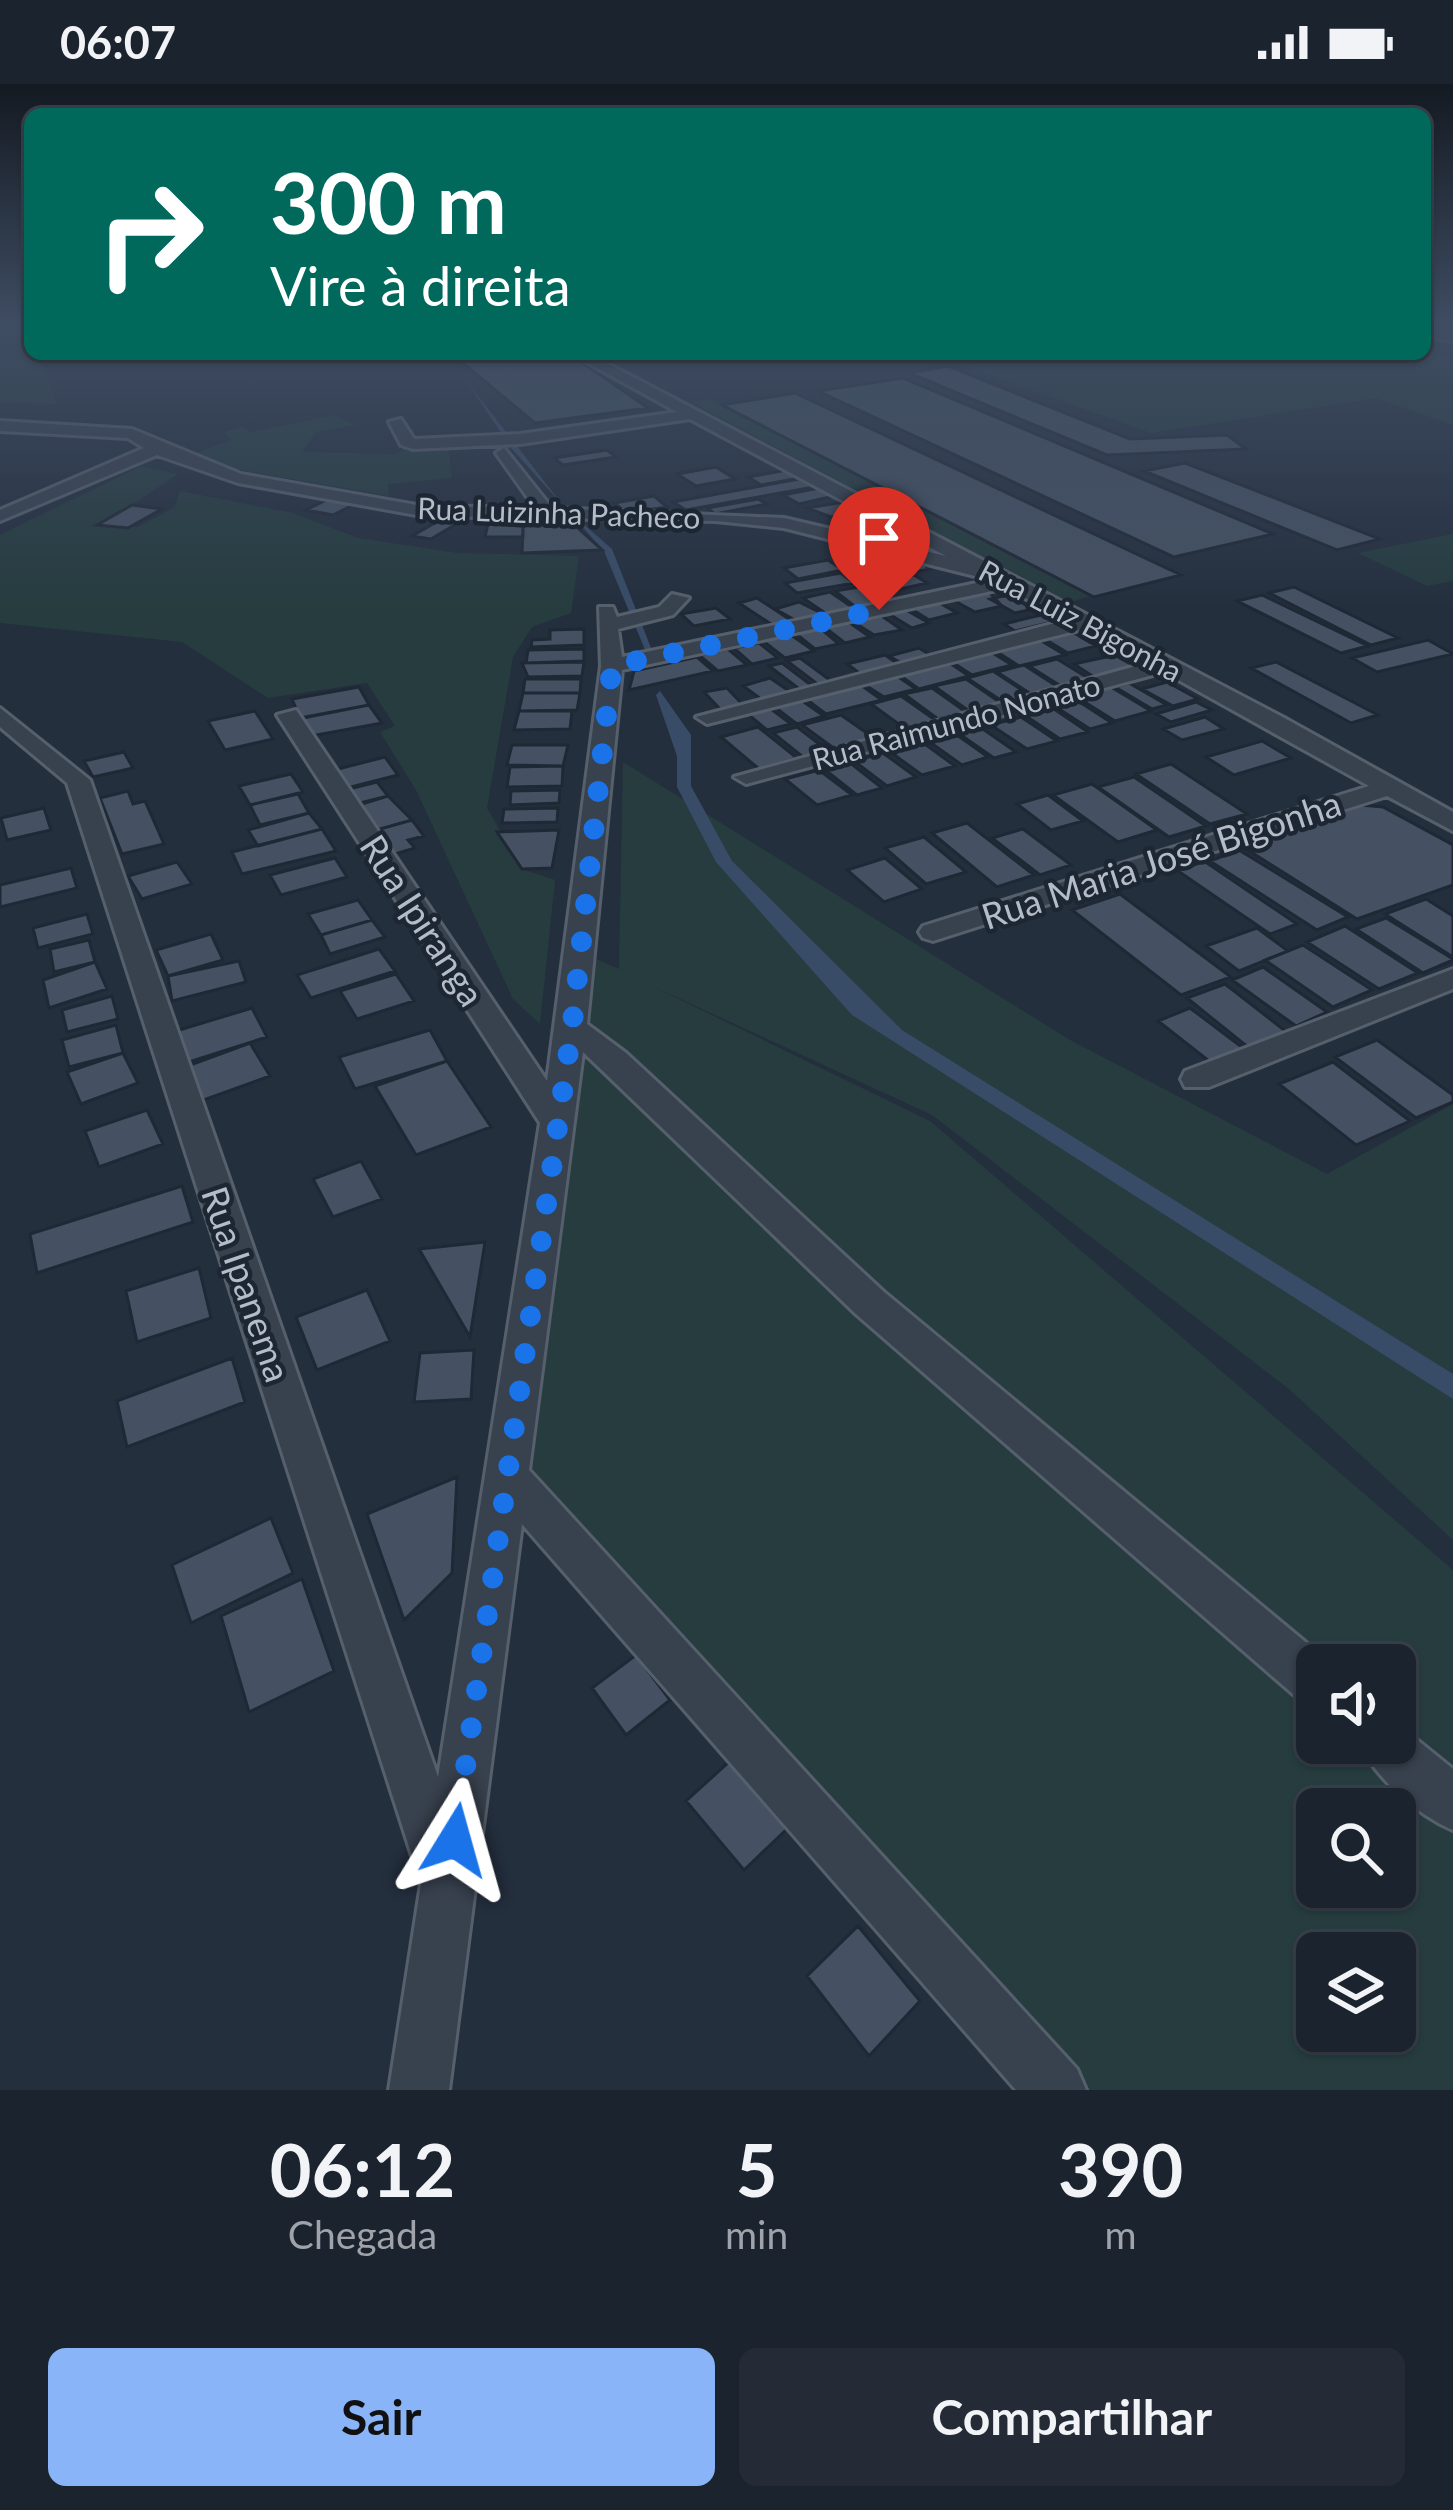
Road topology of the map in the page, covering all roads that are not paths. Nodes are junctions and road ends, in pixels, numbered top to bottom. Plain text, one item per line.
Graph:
1 (648, 421) edge
2 (704, 421) edge
3 (396, 422) dead end
4 (0, 426) edge
5 (156, 449) junction
6 (504, 453) dead end
7 (0, 516) edge
8 (550, 517) junction
9 (1000, 577) junction
10 (679, 598) dead end
11 (1085, 622) junction
12 (1166, 665) junction
13 (612, 666) junction
14 (288, 715) dead end
15 (706, 717) dead end
16 (4, 720) edge
17 (746, 777) dead end
18 (1390, 787) junction
19 (1453, 823) edge
20 (932, 932) dead end
21 (1453, 978) edge
22 (572, 1027) junction
23 (1197, 1079) dead end
24 (558, 1124) junction
25 (507, 1475) junction
26 (1296, 1665) edge
27 (1408, 1764) edge
28 (1453, 1804) edge
29 (449, 1885) junction
30 (419, 2090) edge
31 (1056, 2090) edge

1 - 3 street
2 - 9 street, Rua Luiz Bigonha
4 - 5 street, Rua Luizinha Pacheco
5 - 7 street
5 - 8 street, Rua Luizinha Pacheco
6 - 8 street
8 - 9 street, Rua Luizinha Pacheco
9 - 11 street, Rua Luiz Bigonha
9 - 13 street
10 - 13 street
11 - 12 street, Rua Luiz Bigonha
11 - 15 street
12 - 17 street, Rua Raimundo Nonato
12 - 18 street, Rua Luiz Bigonha
13 - 22 street
14 - 24 street, Rua Ipiranga
16 - 29 street, Rua Ipanema
18 - 19 street, Rua Luiz Bigonha
18 - 20 street, Rua Maria José Bigonha
21 - 23 street
22 - 24 street
22 - 26 street
24 - 25 street
25 - 29 street
25 - 31 street
27 - 28 street
29 - 30 street

